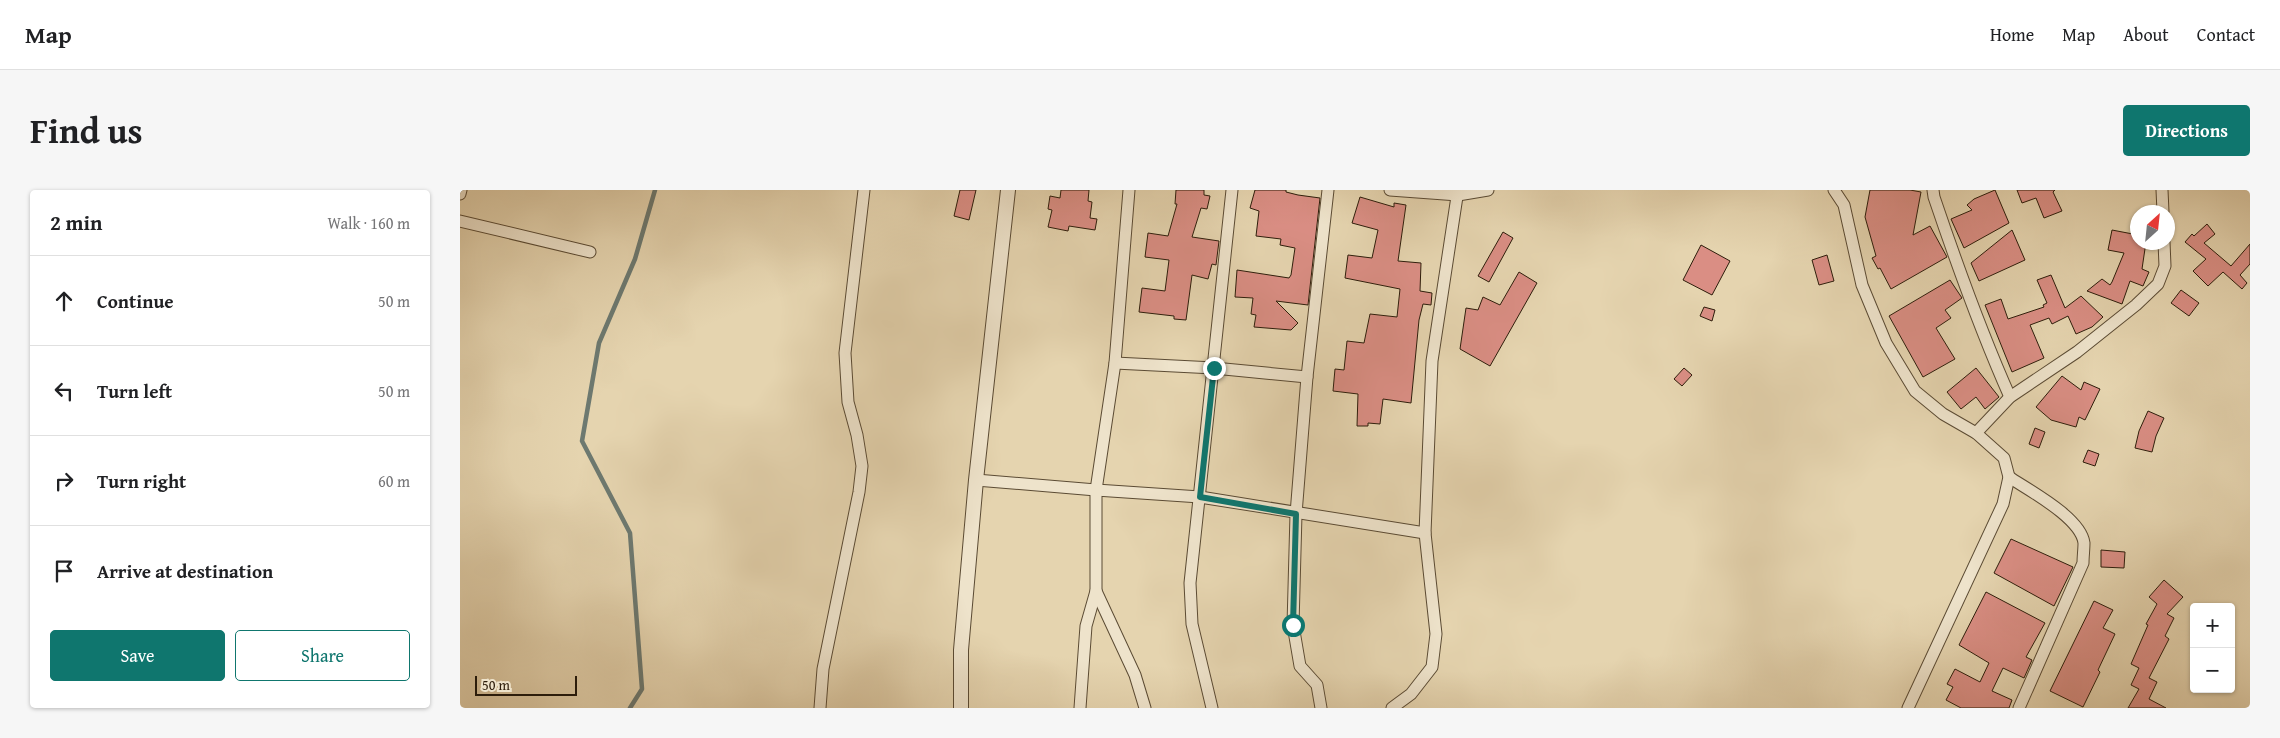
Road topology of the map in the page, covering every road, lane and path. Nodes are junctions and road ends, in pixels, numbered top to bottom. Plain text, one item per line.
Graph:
1 (461, 190) edge
2 (864, 190) edge
3 (1008, 190) edge
4 (1129, 190) edge
5 (1232, 190) edge
6 (1328, 190) edge
7 (1390, 190) edge
8 (1488, 190) edge
9 (1834, 190) edge
10 (1933, 190) edge
11 (2162, 190) edge
12 (1458, 192) edge
13 (460, 194) edge
14 (2163, 205) edge
15 (460, 221) edge
16 (2164, 250) edge
17 (590, 252) dead end
18 (1115, 363) junction
19 (1214, 368) junction
20 (1307, 377) junction
21 (2010, 398) junction
22 (1976, 434) junction
23 (2009, 477) junction
24 (976, 480) junction
25 (1096, 490) junction
26 (1200, 497) junction
27 (1296, 514) junction
28 (1425, 533) junction
29 (1096, 591) junction
30 (820, 708) edge
31 (961, 708) edge
32 (1080, 708) edge
33 (1145, 708) edge
34 (1212, 708) edge
35 (1321, 708) edge
36 (1392, 708) edge
37 (1908, 708) edge
38 (2019, 708) edge

1 - 13 street
2 - 30 street
3 - 24 street
4 - 18 street
5 - 19 street
6 - 20 street
7 - 12 street
8 - 12 street
9 - 22 street
10 - 21 street
11 - 14 street
12 - 28 street
15 - 17 street
16 - 21 street
18 - 19 street
18 - 25 street
19 - 20 street
19 - 26 street
20 - 27 street
21 - 22 street
22 - 23 street
23 - 37 street
23 - 38 street
24 - 25 street
24 - 31 street
25 - 26 street
25 - 29 street
26 - 27 street
26 - 34 street
27 - 28 street
27 - 35 street
28 - 36 street
29 - 32 street
29 - 33 street

